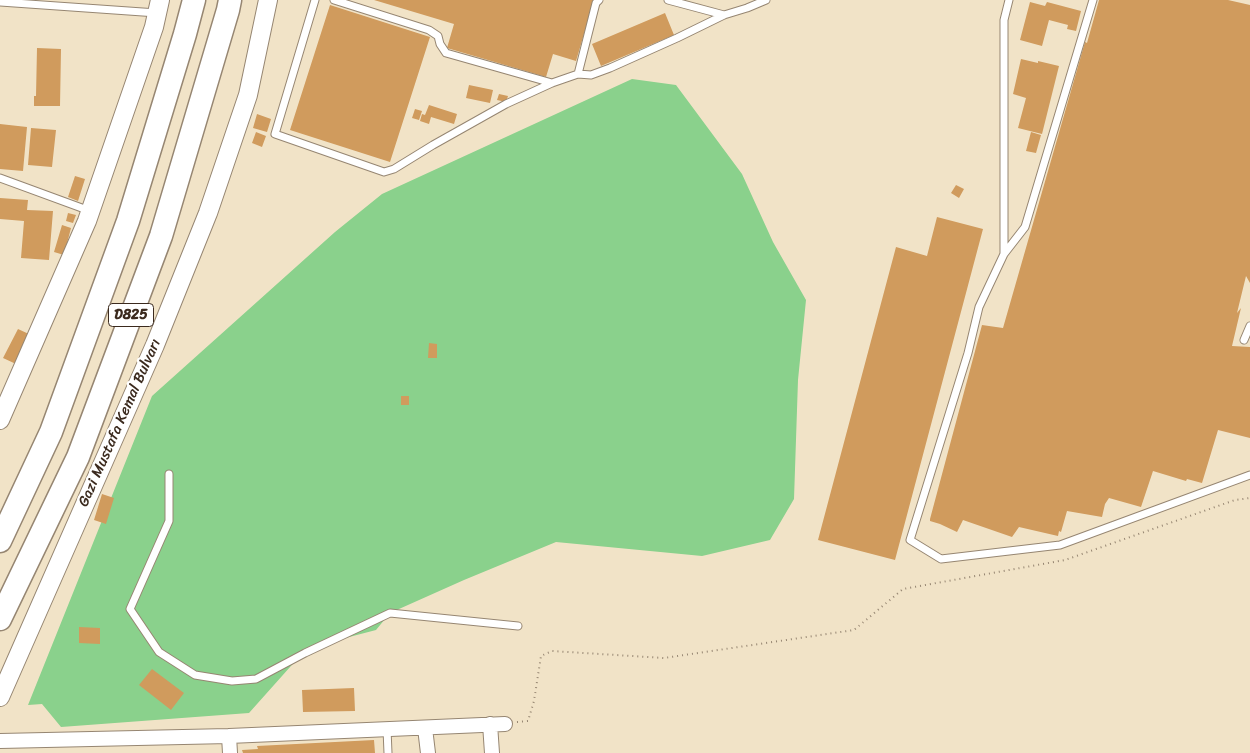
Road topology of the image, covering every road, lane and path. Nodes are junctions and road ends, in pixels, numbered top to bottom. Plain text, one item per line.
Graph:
1 (194, 0) edge
2 (230, 0) edge
3 (268, 0) edge
4 (315, 0) edge
5 (334, 0) edge
6 (599, 0) edge
7 (668, 0) edge
8 (766, 0) edge
9 (1009, 0) edge
10 (1093, 0) edge
11 (0, 2) edge
12 (158, 7) edge
13 (724, 15) junction
14 (578, 74) junction
15 (552, 83) junction
16 (0, 178) edge
17 (91, 211) junction
18 (1004, 254) junction
19 (1250, 326) edge
20 (1244, 340) dead end
21 (0, 420) edge
22 (169, 474) dead end
23 (1250, 475) edge
24 (1250, 498) edge
25 (0, 541) edge
26 (0, 618) edge
27 (518, 626) dead end
28 (0, 697) edge
29 (490, 724) junction
30 (505, 724) joint
31 (425, 728) junction
32 (387, 729) junction
33 (230, 736) junction
34 (0, 741) edge
35 (230, 753) edge
36 (388, 753) edge
37 (428, 753) edge
38 (492, 753) edge

1 - 25 highway, D825
2 - 26 highway, Gazi Mustafa Kemal Bulvarı / D825
3 - 28 street, Gazi Mustafa Kemal Bulvarı
4 - 15 lane
5 - 15 lane
6 - 14 lane
7 - 13 lane
8 - 13 lane
9 - 18 lane
10 - 18 lane
11 - 12 lane
12 - 17 street
13 - 14 lane
14 - 15 lane
16 - 17 lane
17 - 21 street
18 - 23 lane
19 - 20 lane
22 - 27 lane
24 - 30 path
29 - 30 street
29 - 31 street
29 - 38 street
31 - 32 street
31 - 37 street
32 - 33 street
32 - 36 lane
33 - 34 street
33 - 35 street

